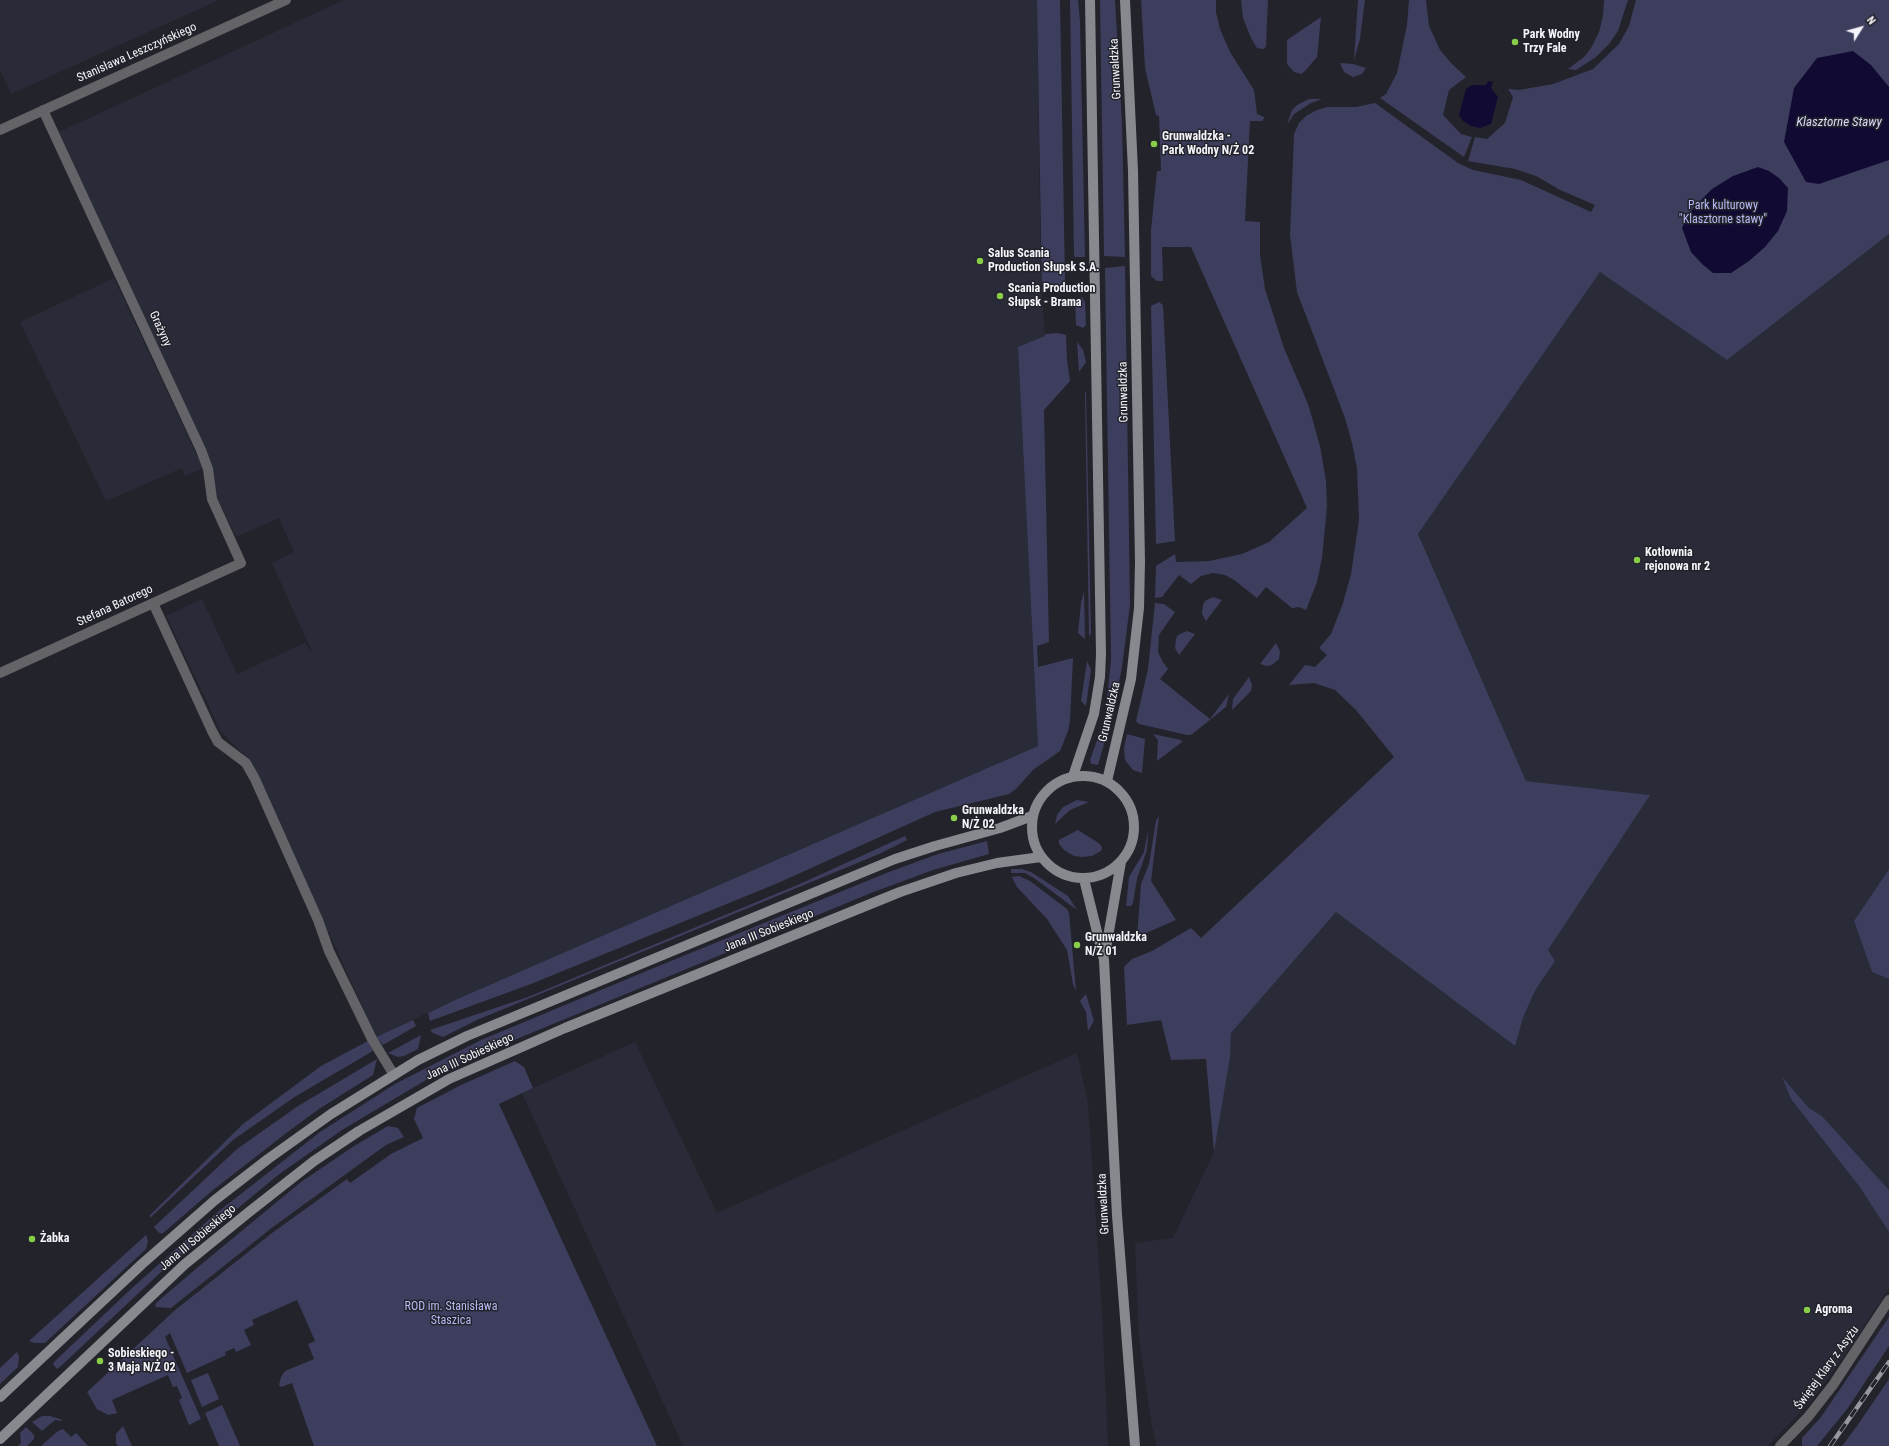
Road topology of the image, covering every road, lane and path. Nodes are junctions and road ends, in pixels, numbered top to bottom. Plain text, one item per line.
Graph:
1 (286, 0) edge
2 (1090, 0) edge
3 (1125, 0) edge
4 (43, 110) junction
5 (0, 130) edge
6 (241, 563) joint
7 (153, 603) junction
8 (0, 674) edge
9 (1073, 776) junction
10 (1107, 781) junction
11 (1032, 816) junction
12 (1041, 857) junction
13 (1121, 862) junction
14 (1084, 879) junction
15 (1104, 960) junction
16 (394, 1075) junction
17 (1889, 1300) edge
18 (0, 1397) edge
19 (0, 1439) edge
20 (1134, 1446) edge
21 (1780, 1446) edge

1 - 4 street, Stanisława Leszczyńskiego
2 - 9 street, Grunwaldzka
3 - 10 street, Grunwaldzka
4 - 5 street, Stanisława Leszczyńskiego
4 - 6 street, Grażyny
6 - 7 street, Stefana Batorego
7 - 8 street, Stefana Batorego
7 - 16 street
9 - 10 street
9 - 11 street
10 - 13 street
11 - 12 street
11 - 16 street, Jana III Sobieskiego
12 - 14 street
12 - 19 street, Jana III Sobieskiego
13 - 14 street
13 - 15 street, Grunwaldzka
14 - 15 street, Grunwaldzka
15 - 20 street, Grunwaldzka
16 - 18 street, Jana III Sobieskiego
17 - 21 street, Świętej Klary z Asyżu

